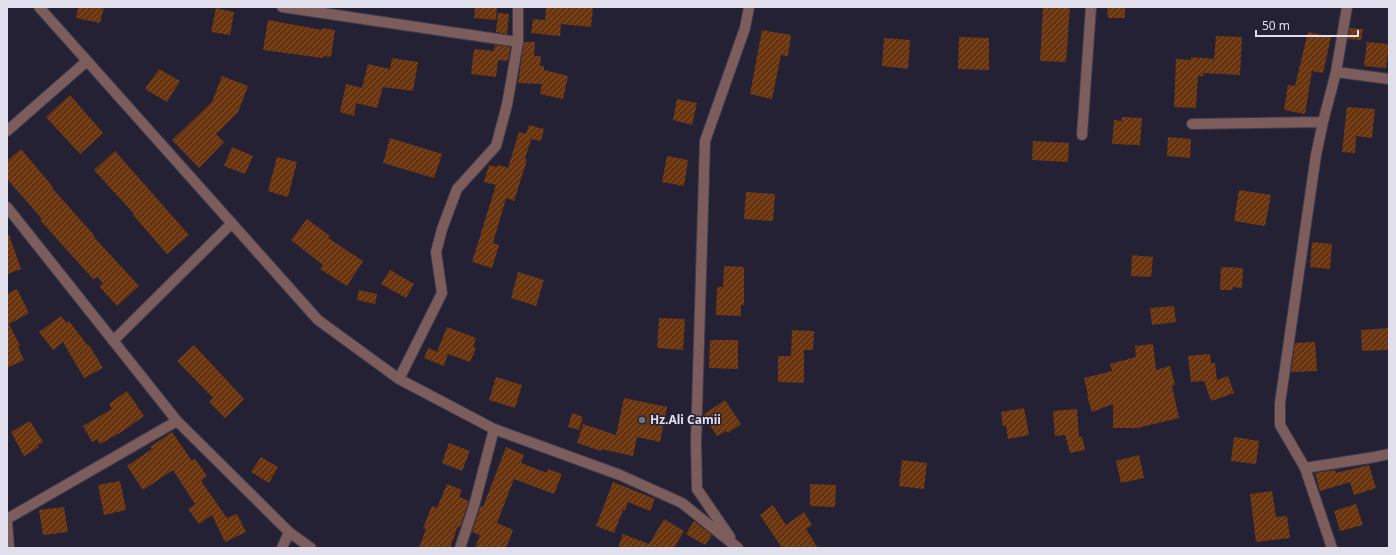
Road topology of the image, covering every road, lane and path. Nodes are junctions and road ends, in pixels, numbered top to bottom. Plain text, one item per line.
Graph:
1 (39, 7) edge
2 (282, 7) edge
3 (518, 7) edge
4 (749, 7) edge
5 (1091, 7) edge
6 (1346, 7) edge
7 (518, 42) junction
8 (87, 61) junction
9 (1336, 72) junction
10 (1389, 80) edge
11 (1323, 122) junction
12 (1192, 124) dead end
13 (7, 131) edge
14 (1082, 135) dead end
15 (7, 207) edge
16 (232, 224) junction
17 (113, 340) junction
18 (399, 379) junction
19 (177, 421) junction
20 (494, 429) junction
21 (1389, 454) edge
22 (1305, 468) junction
23 (7, 520) edge
24 (289, 532) junction
25 (737, 547) edge
26 (9, 548) edge
27 (282, 548) edge
28 (311, 548) edge
29 (460, 548) edge
30 (1332, 548) edge

1 - 8 street
2 - 7 street
3 - 7 street
4 - 25 street
5 - 14 street
6 - 9 street
7 - 18 street
8 - 13 street
8 - 16 street
9 - 10 street
9 - 11 street
11 - 12 street
11 - 22 street
15 - 17 street
16 - 17 street
16 - 18 street
17 - 19 street
18 - 20 street
19 - 23 street
19 - 24 street
20 - 25 street
20 - 29 street
21 - 22 street
22 - 30 street
23 - 26 street
24 - 27 street
24 - 28 street

